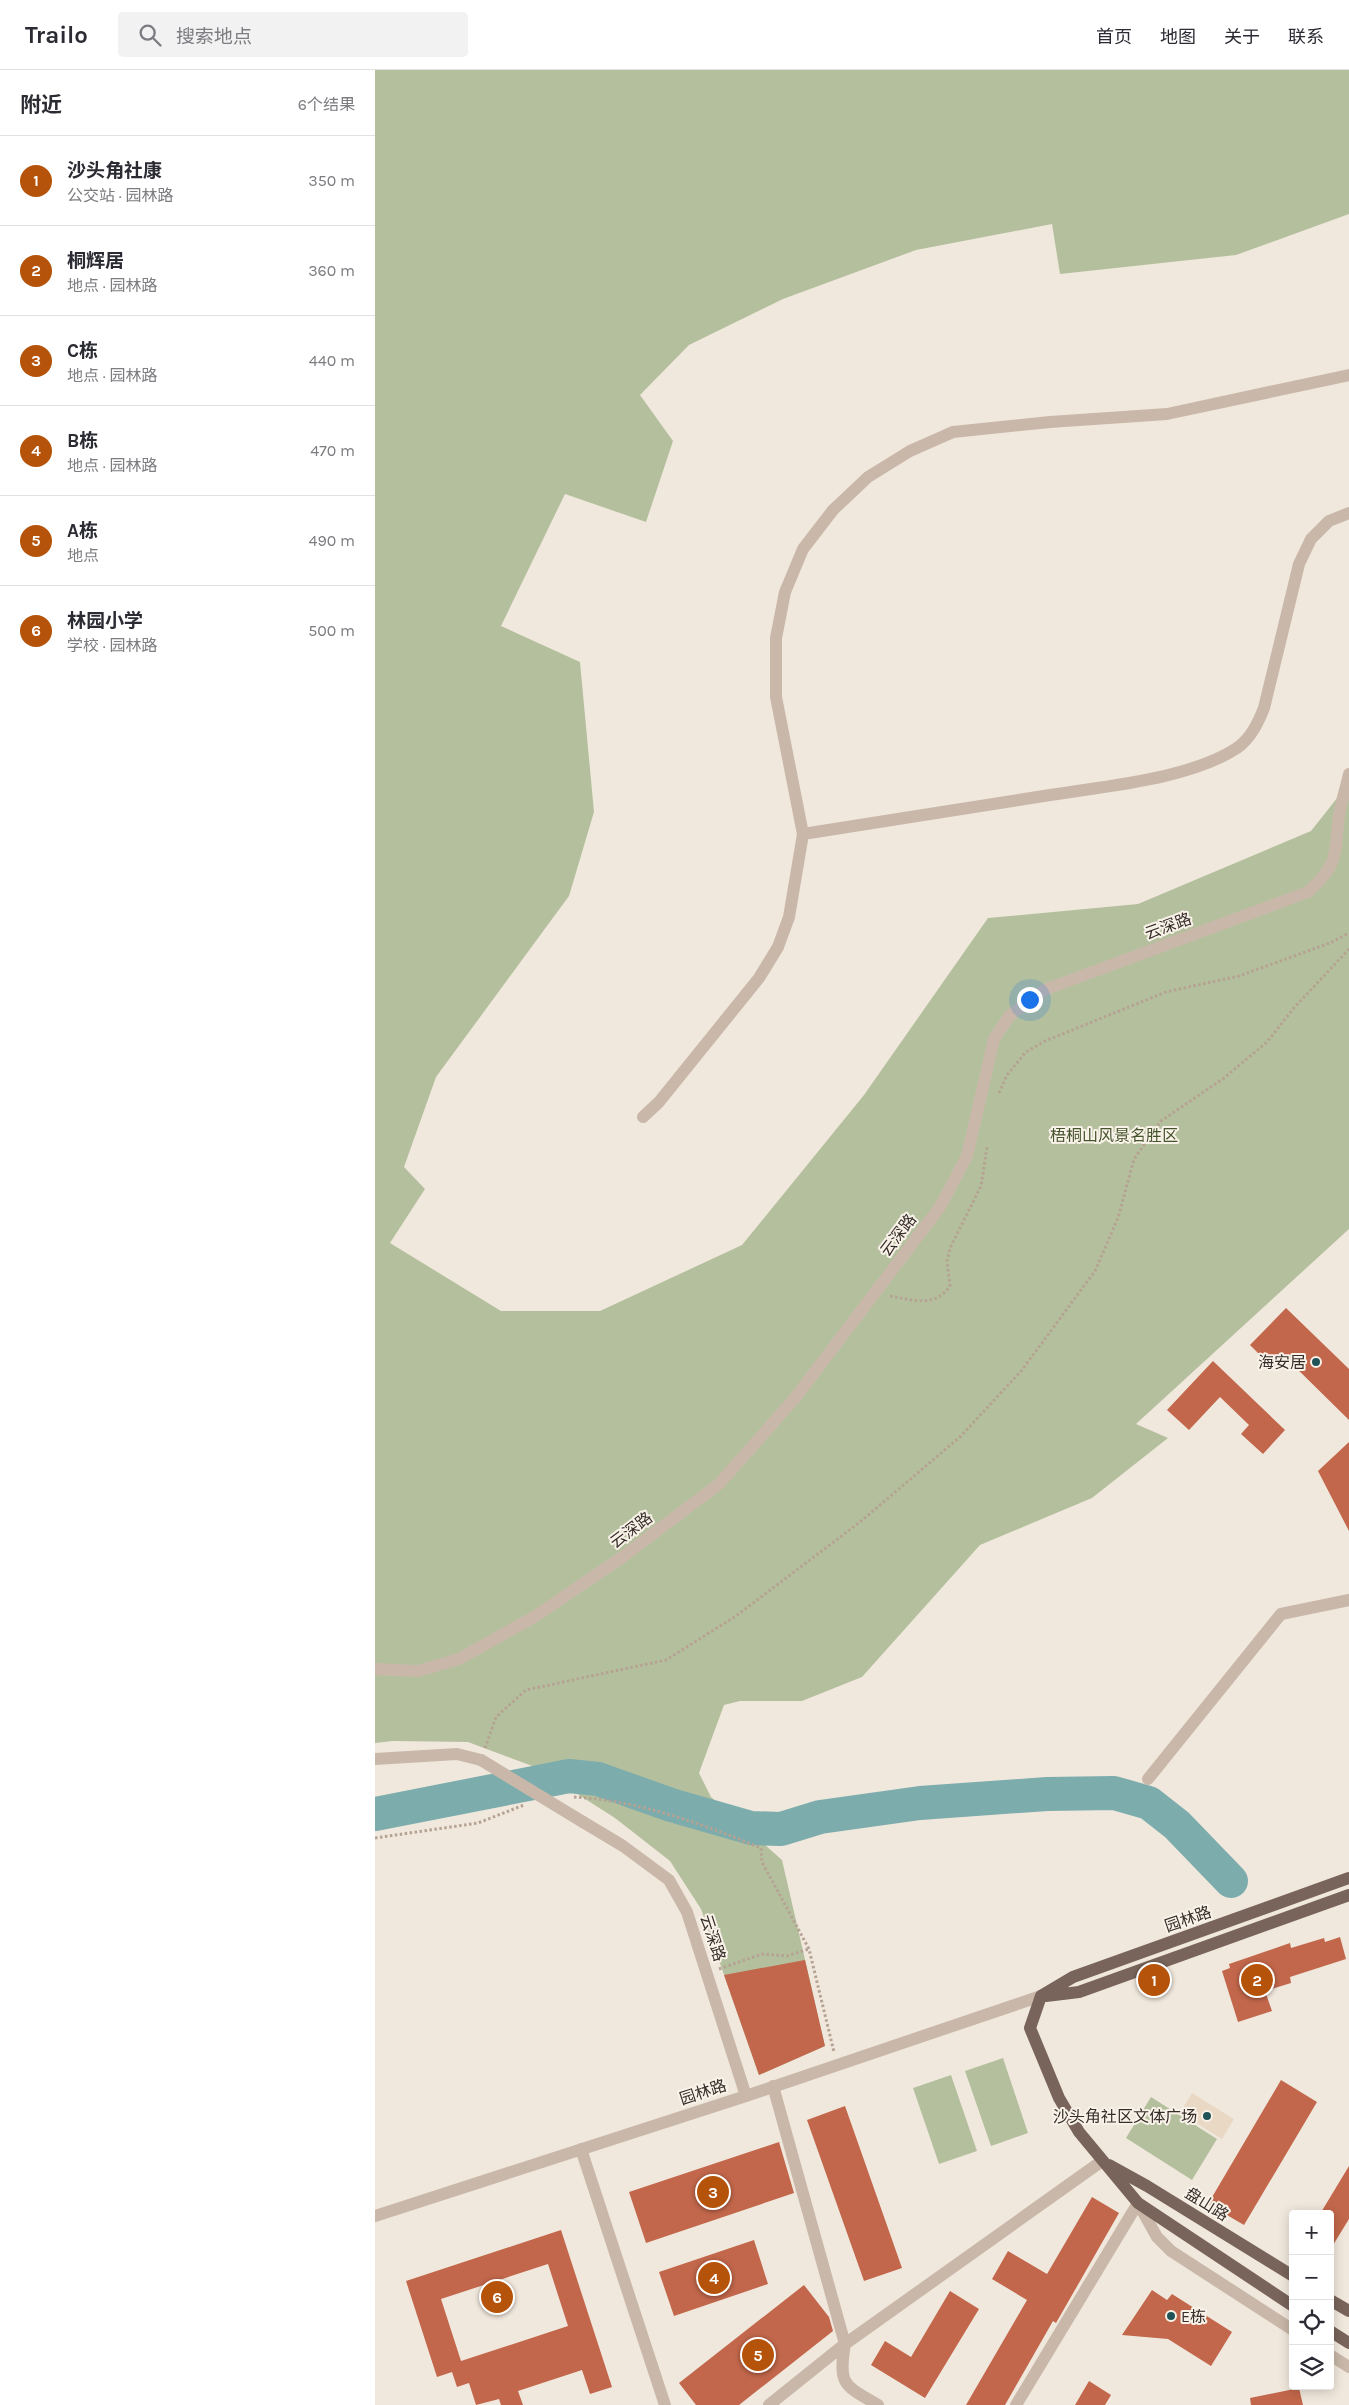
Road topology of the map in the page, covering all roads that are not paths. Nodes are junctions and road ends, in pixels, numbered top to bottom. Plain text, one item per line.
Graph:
1 (1349, 374) edge
2 (1349, 513) edge
3 (1349, 774) edge
4 (803, 834) junction
5 (643, 1117) dead end
6 (1349, 1600) edge
7 (375, 1669) edge
8 (375, 1759) edge
9 (1148, 1779) dead end
10 (1349, 1878) edge
11 (1349, 1895) edge
12 (1041, 1996) junction
13 (773, 2086) junction
14 (746, 2096) junction
15 (581, 2149) junction
16 (1102, 2161) junction
17 (1138, 2203) junction
18 (375, 2216) edge
19 (1289, 2274) edge
20 (1334, 2302) edge
21 (1289, 2303) edge
22 (1349, 2311) edge
23 (1289, 2327) edge
24 (1334, 2334) edge
25 (845, 2344) junction
26 (1349, 2344) edge
27 (1334, 2358) edge
28 (1349, 2367) edge
29 (665, 2405) edge
30 (769, 2405) edge
31 (877, 2405) edge
32 (1016, 2405) edge

1 - 4 street
2 - 4 street
3 - 7 street, 云深路
4 - 5 street
6 - 9 street
8 - 14 street, 云深路, bridge
10 - 12 main road, 园林路
11 - 12 main road, 园林路
12 - 13 street, 园林路
12 - 16 main road, 盘山路
13 - 14 street, 园林路
13 - 25 street
14 - 15 street, 园林路
15 - 18 street, 园林路
15 - 29 street
16 - 17 main road, 盘山路
16 - 19 main road, 盘山路
16 - 25 street
17 - 21 main road, 盘山路
17 - 23 street
17 - 32 street
20 - 22 main road
24 - 26 main road
25 - 30 street
25 - 31 street
27 - 28 street

